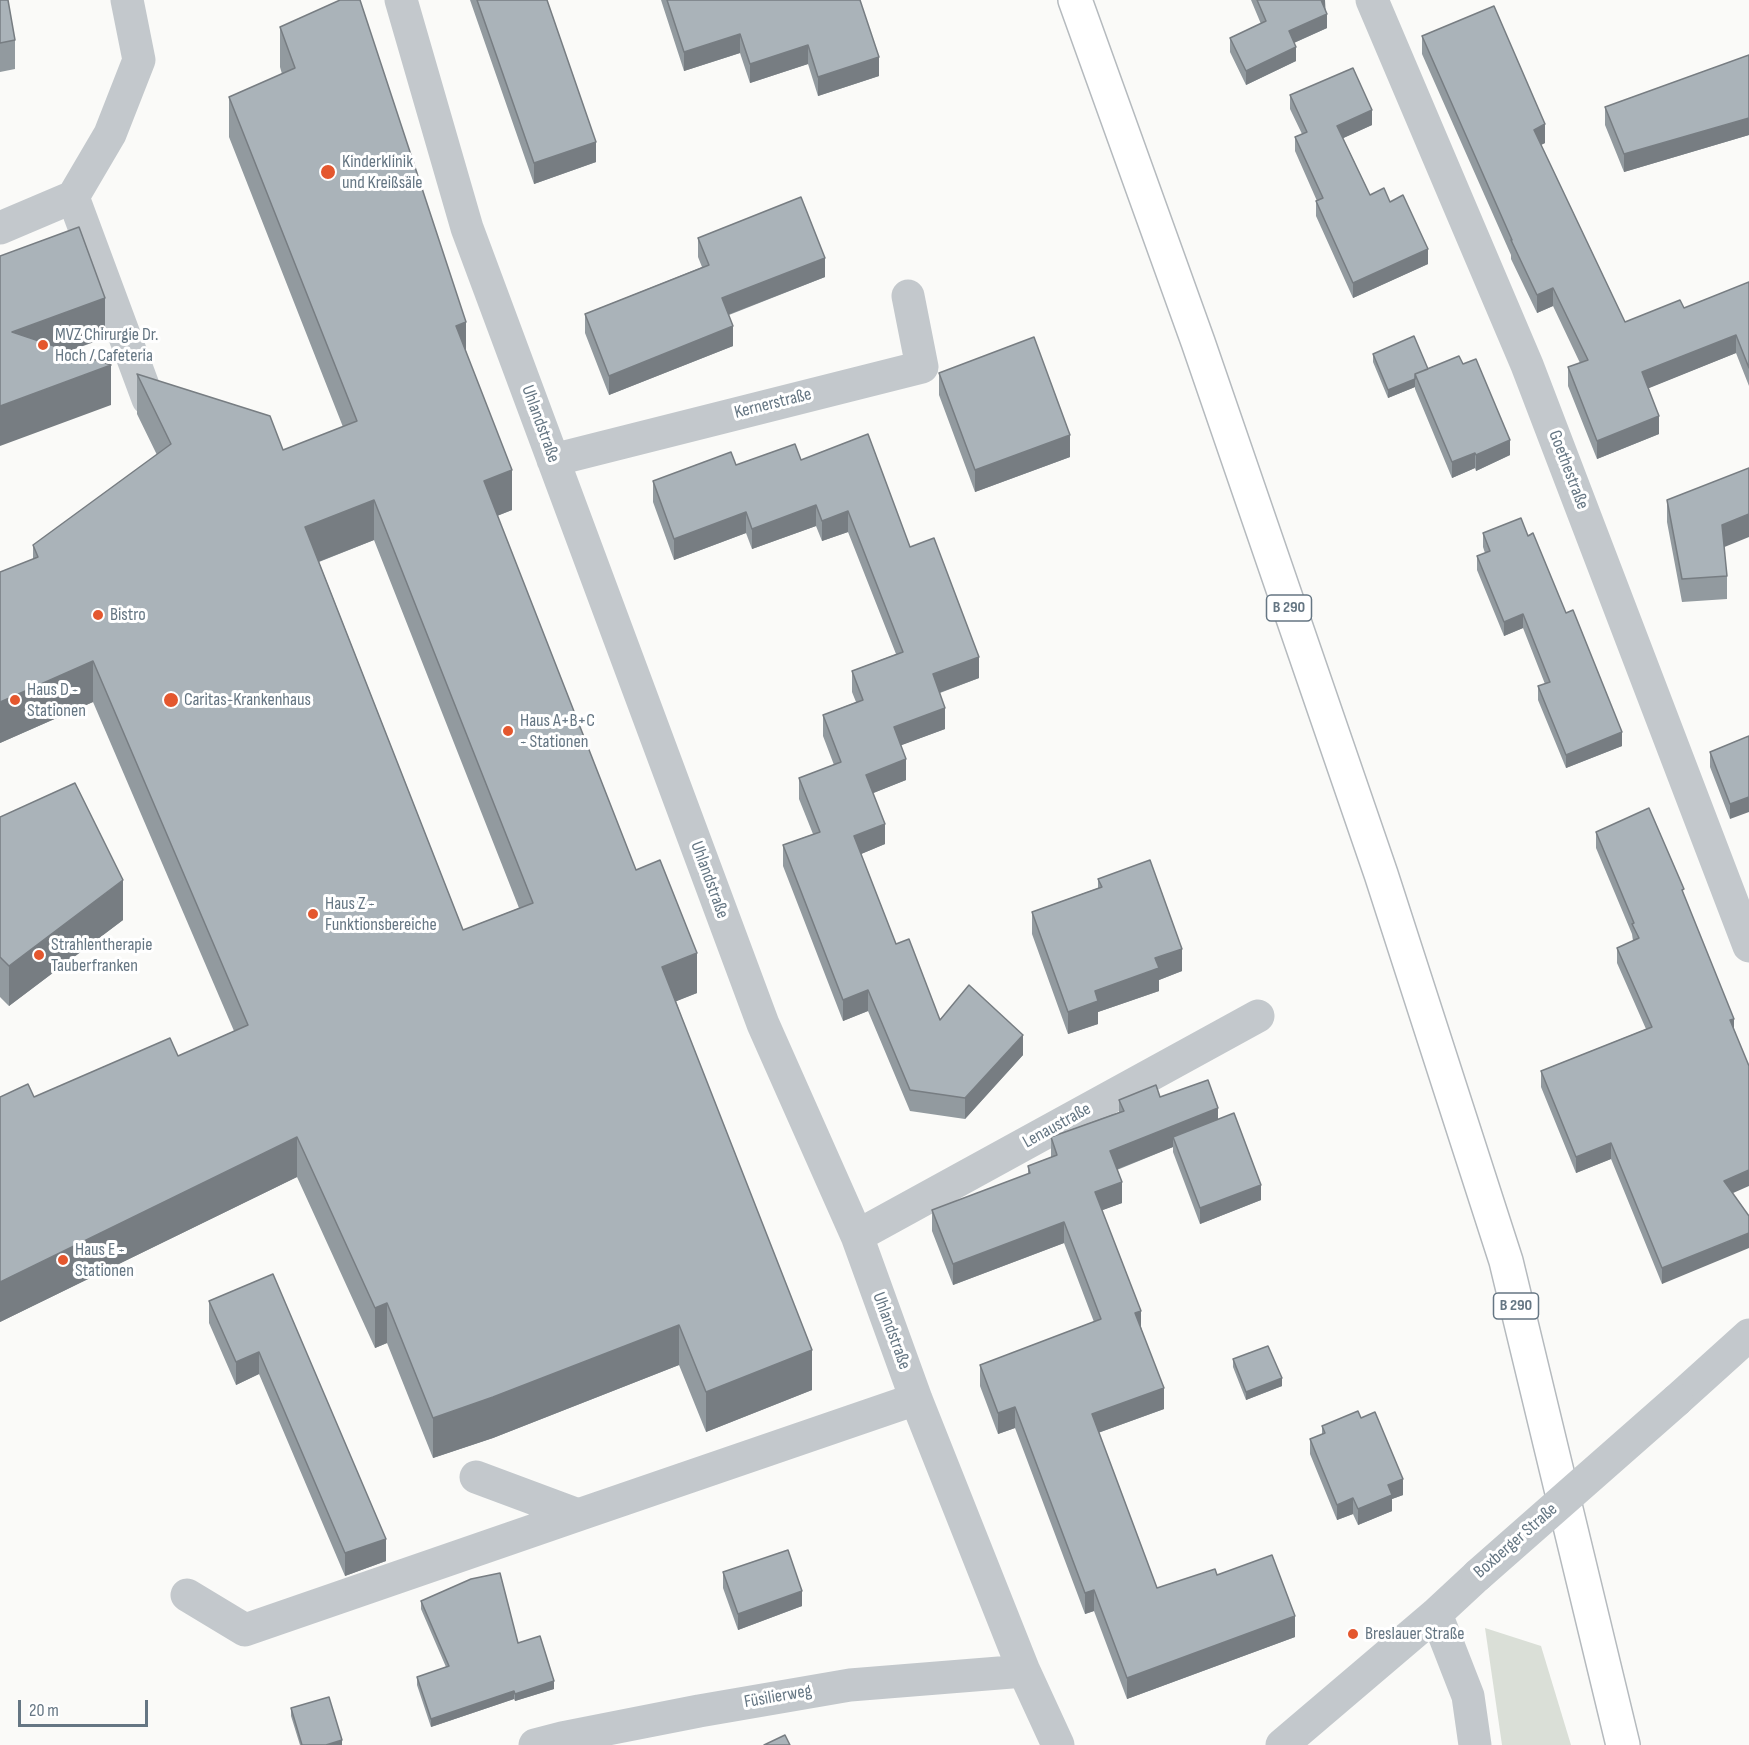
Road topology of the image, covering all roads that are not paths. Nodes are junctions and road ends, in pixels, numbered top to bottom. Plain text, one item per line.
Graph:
1 (127, 0) edge
2 (401, 0) edge
3 (1075, 0) edge
4 (1372, 0) edge
5 (73, 197) junction
6 (0, 228) edge
7 (908, 296) dead end
8 (148, 399) edge
9 (554, 460) junction
10 (1749, 946) edge
11 (1258, 1016) dead end
12 (857, 1236) junction
13 (1749, 1335) edge
14 (916, 1399) junction
15 (477, 1477) dead end
16 (578, 1515) junction
17 (187, 1595) dead end
18 (1436, 1614) junction
19 (1024, 1671) junction
20 (535, 1745) edge
21 (1058, 1745) edge
22 (1282, 1745) edge
23 (1475, 1745) edge
24 (1623, 1745) edge

1 - 5 street
2 - 9 street, Uhlandstraße
3 - 24 main road, B 290
4 - 10 street, Goethestraße
5 - 6 street
5 - 8 street
7 - 9 street, Kernerstraße
9 - 12 street, Uhlandstraße
11 - 12 street, Lenaustraße
12 - 14 street, Uhlandstraße
13 - 18 street, Boxberger Straße, bridge
14 - 16 street
14 - 19 street, Uhlandstraße
15 - 16 street
16 - 17 street
18 - 22 street, Boxberger Straße
18 - 23 street
19 - 20 street, Füsilierweg
19 - 21 street, Uhlandstraße

